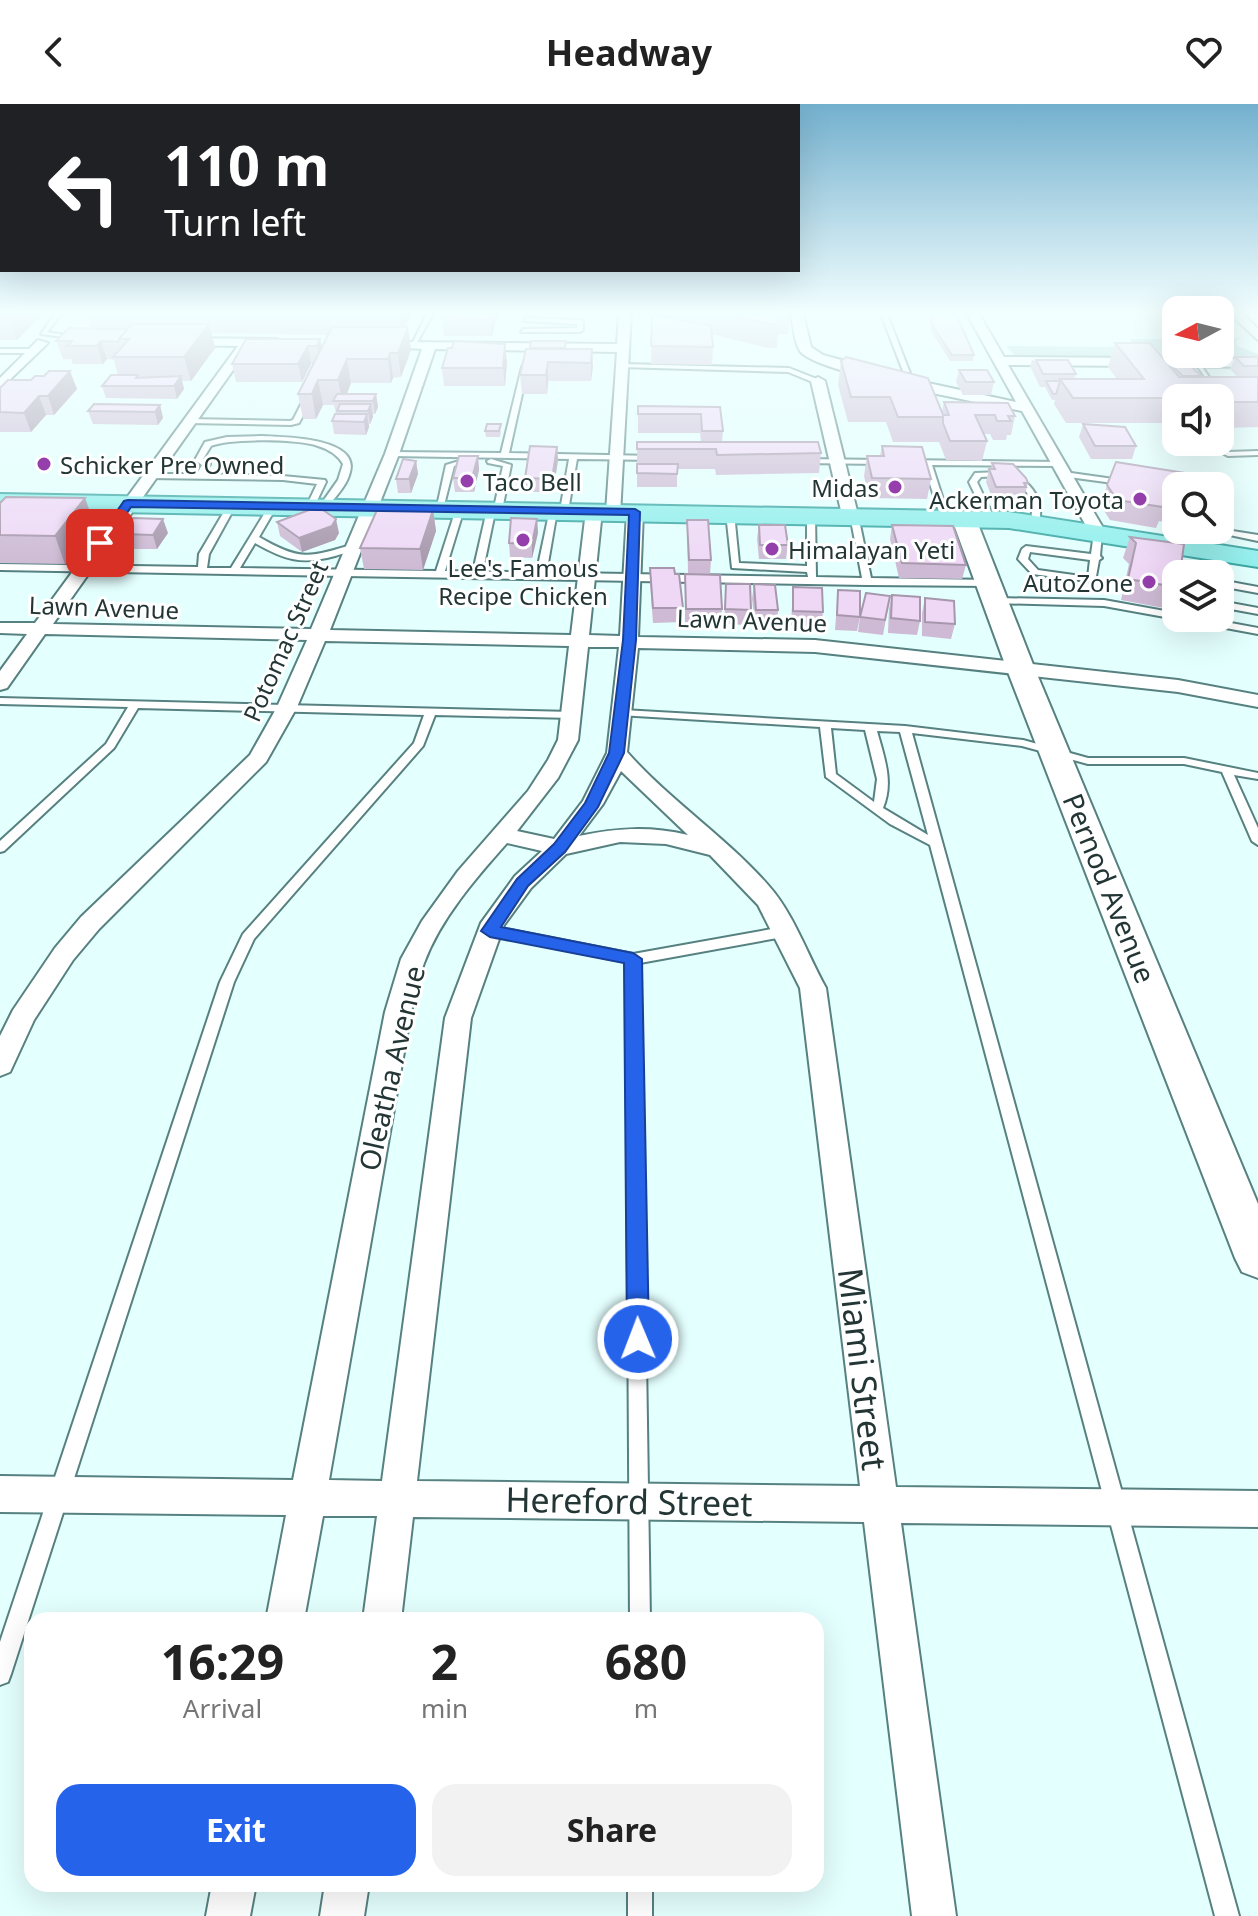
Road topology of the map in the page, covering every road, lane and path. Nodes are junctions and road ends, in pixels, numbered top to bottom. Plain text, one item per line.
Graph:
1 (205, 399) edge
2 (308, 399) edge
3 (411, 399) edge
4 (514, 399) edge
5 (621, 399) edge
6 (822, 399) edge
7 (981, 399) edge
8 (1021, 399) edge
9 (1026, 408) junction
10 (188, 421) junction
11 (1258, 453) edge
12 (392, 454) junction
13 (1234, 454) edge
14 (504, 456) junction
15 (573, 457) junction
16 (617, 458) junction
17 (665, 458) edge
18 (789, 461) edge
19 (838, 461) junction
20 (927, 463) junction
21 (1061, 469) junction
22 (148, 476) junction
23 (200, 477) junction
24 (1133, 483) edge
25 (0, 502) edge
26 (128, 503) junction
27 (232, 505) junction
28 (273, 506) junction
29 (317, 507) junction
30 (371, 508) junction
31 (449, 509) junction
32 (495, 510) junction
33 (559, 511) junction
34 (614, 512) junction
35 (730, 513) junction
36 (811, 515) junction
37 (852, 515) junction
38 (967, 519) junction
39 (1035, 523) junction
40 (253, 538) junction
41 (1258, 538) edge
42 (1098, 546) junction
43 (355, 547) junction
44 (1213, 547) edge
45 (1258, 559) edge
46 (0, 567) edge
47 (83, 569) junction
48 (812, 569) junction
49 (202, 571) junction
50 (234, 571) junction
51 (345, 573) junction
52 (439, 575) junction
53 (586, 578) junction
54 (632, 579) junction
55 (811, 581) junction
56 (867, 582) junction
57 (1234, 586) edge
58 (1258, 590) edge
59 (994, 592) junction
60 (1234, 607) edge
61 (1258, 611) edge
62 (1162, 613) edge
63 (1234, 627) edge
64 (0, 628) edge
65 (39, 629) junction
66 (1258, 631) edge
67 (318, 634) junction
68 (579, 640) junction
69 (629, 640) junction
70 (1020, 667) junction
71 (0, 684) edge
72 (0, 701) edge
73 (1258, 701) edge
74 (135, 704) junction
75 (287, 707) junction
76 (431, 710) junction
77 (623, 713) junction
78 (573, 715) junction
79 (825, 724) junction
80 (870, 727) junction
81 (905, 729) junction
82 (617, 753) junction
83 (1056, 753) junction
84 (1226, 769) junction
85 (1258, 776) edge
86 (877, 809) junction
87 (502, 835) junction
88 (1258, 841) edge
89 (936, 843) junction
90 (0, 848) edge
91 (559, 848) junction
92 (720, 852) junction
93 (490, 931) junction
94 (783, 932) junction
95 (633, 959) junction
96 (0, 1065) edge
97 (1258, 1258) edge
98 (0, 1494) edge
99 (58, 1494) junction
100 (308, 1498) junction
101 (398, 1498) junction
102 (640, 1501) junction
103 (880, 1504) junction
104 (1117, 1506) junction
105 (1258, 1509) edge
106 (287, 1612) edge
107 (383, 1612) edge
108 (640, 1612) edge
109 (0, 1674) edge
110 (232, 1892) edge
111 (346, 1892) edge
112 (640, 1892) edge
113 (228, 1916) edge
114 (342, 1916) edge
115 (640, 1916) edge
116 (934, 1916) edge
117 (1227, 1916) edge

1 - 10 street
2 - 10 lane
3 - 12 street, Potomac Street
4 - 14 lane
5 - 16 street, Oleatha Avenue
6 - 19 street
7 - 9 street
8 - 9 street
9 - 21 street
10 - 22 street
11 - 13 lane
12 - 14 lane
12 - 30 street, Potomac Street
14 - 15 lane
15 - 16 lane
15 - 33 lane
16 - 17 lane
16 - 34 street, Oleatha Avenue
18 - 19 lane
19 - 20 lane
19 - 37 street
20 - 21 lane
20 - 38 lane
21 - 24 lane
21 - 42 street
22 - 23 lane
22 - 26 street
23 - 29 lane
23 - 29 lane
25 - 26 main road
26 - 27 main road
26 - 47 street
27 - 28 main road
27 - 49 lane
28 - 29 main road
28 - 40 lane
29 - 30 main road
30 - 31 main road
30 - 43 street, Potomac Street
31 - 32 main road
31 - 32 lane
31 - 52 lane
32 - 33 main road
32 - 33 lane
33 - 34 main road
34 - 35 main road
34 - 53 street, Oleatha Avenue
34 - 54 street, Oleatha Avenue
35 - 36 main road
35 - 48 lane
36 - 37 main road
36 - 48 lane
37 - 38 main road
37 - 56 lane
38 - 39 main road
38 - 39 lane
38 - 59 street, Pernod Avenue
39 - 42 main road
40 - 43 lane
40 - 50 lane
41 - 44 lane
42 - 42 lane
42 - 44 main road
43 - 51 street, Potomac Street
44 - 45 main road
46 - 47 lane
47 - 49 lane
47 - 65 street
48 - 55 lane
49 - 50 lane
50 - 51 lane
51 - 52 lane
51 - 67 street, Potomac Street
52 - 53 lane
53 - 54 lane
53 - 68 street, Oleatha Avenue
54 - 55 lane
54 - 69 street, Oleatha Avenue
55 - 56 lane
56 - 59 lane
57 - 58 lane
59 - 62 lane
59 - 70 street, Pernod Avenue
60 - 61 lane
63 - 66 lane
64 - 65 street, Lawn Avenue
65 - 67 street, Lawn Avenue
65 - 71 street
67 - 68 street, Lawn Avenue
67 - 75 street, Potomac Street
68 - 69 street, Lawn Avenue
68 - 78 street, Oleatha Avenue
69 - 70 street, Lawn Avenue
69 - 77 street, Oleatha Avenue
70 - 73 street, Lawn Avenue
70 - 83 street, Pernod Avenue
72 - 74 lane
74 - 75 lane
74 - 90 lane
75 - 76 lane
75 - 96 street, Potomac Street
76 - 78 lane
76 - 99 lane
77 - 79 lane
77 - 82 street, Oleatha Avenue
78 - 87 street, Oleatha Avenue
79 - 80 lane
79 - 86 lane
80 - 81 lane
80 - 86 lane
81 - 83 lane
81 - 89 lane
82 - 91 street, Oleatha Avenue
82 - 92 street, Miami Street
83 - 84 lane
83 - 97 street, Pernod Avenue
84 - 85 lane
84 - 88 lane
86 - 89 lane
87 - 91 street, Miami Street
87 - 100 street, Oleatha Avenue
89 - 104 lane
91 - 92 street, Miami Street
91 - 93 street, Oleatha Avenue
92 - 94 street, Miami Street
93 - 95 lane
93 - 101 street, Oleatha Avenue
94 - 95 lane
94 - 103 street, Miami Street
95 - 102 lane
98 - 99 street, Hereford Street
99 - 100 street, Hereford Street
99 - 109 lane
100 - 101 street, Hereford Street
100 - 106 street, Oleatha Avenue
101 - 102 street, Hereford Street
101 - 107 street, Oleatha Avenue
102 - 103 street, Hereford Street
102 - 108 lane
103 - 104 street, Hereford Street
103 - 116 street, Miami Street
104 - 105 street, Hereford Street
104 - 117 lane
110 - 113 street
111 - 114 street
112 - 115 lane

